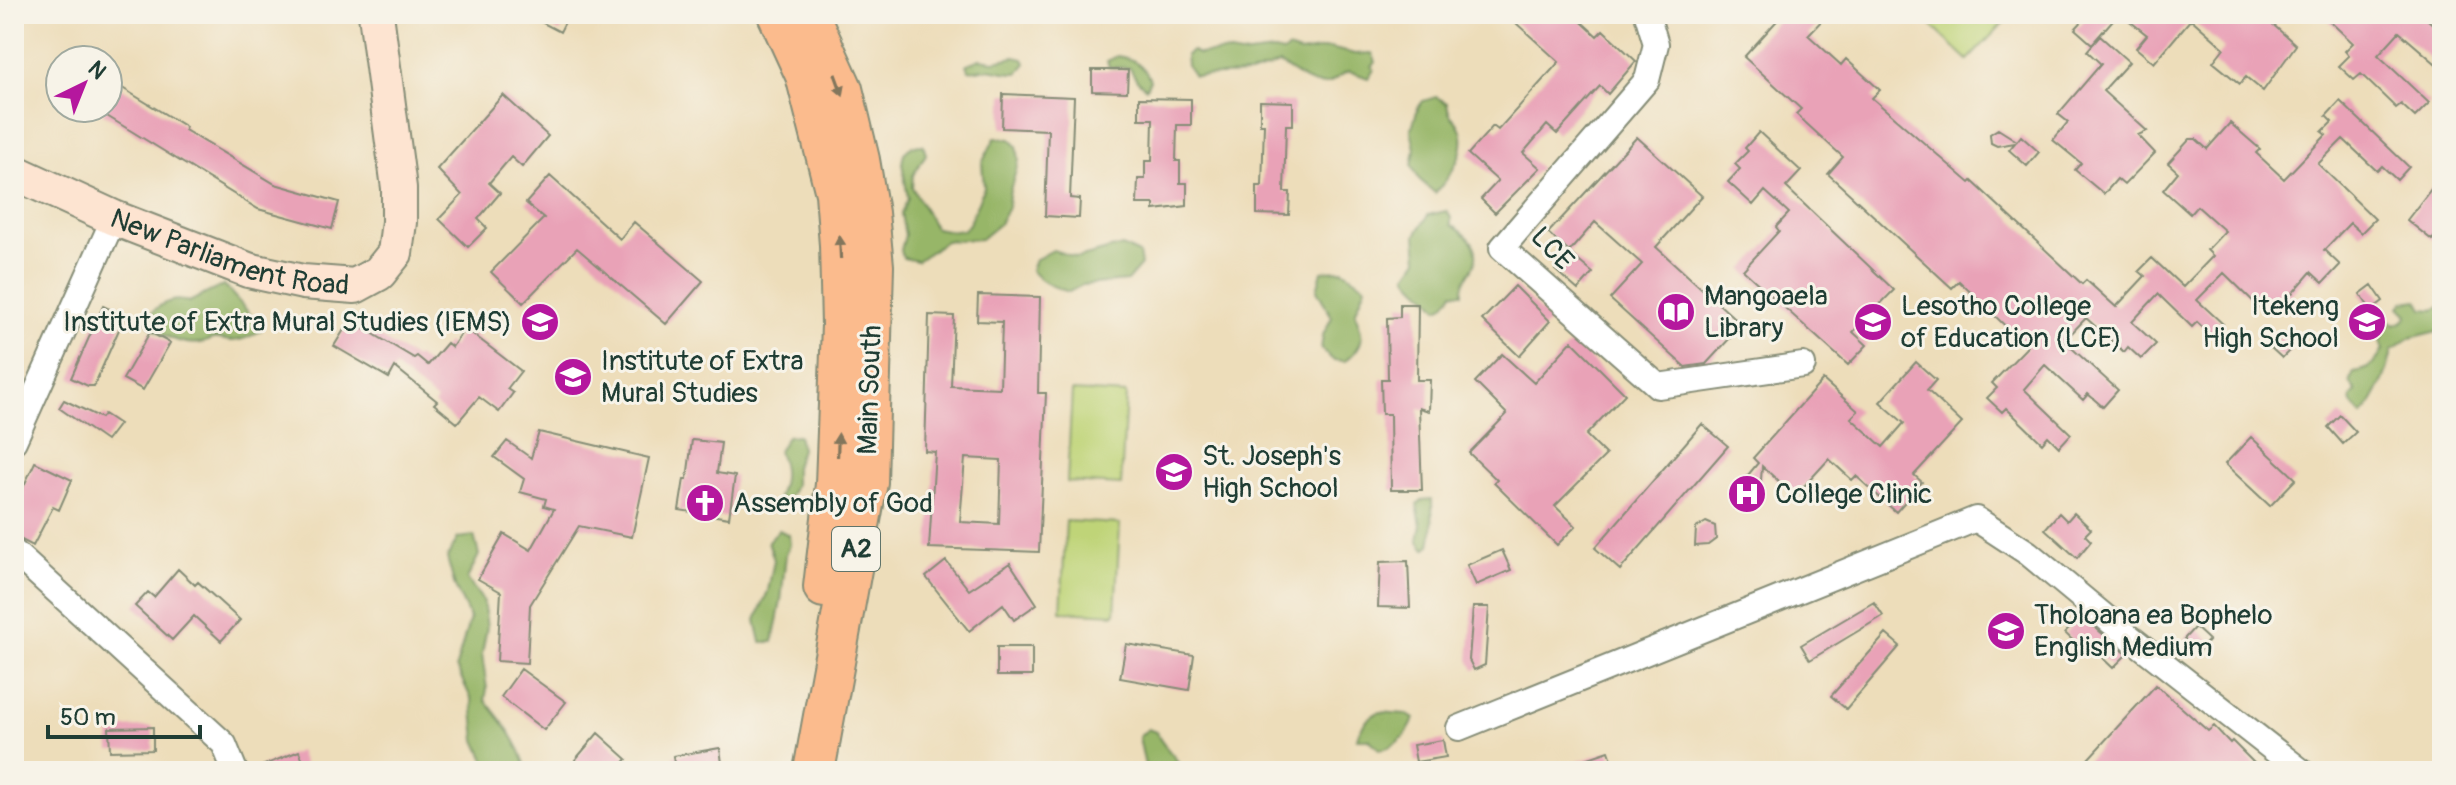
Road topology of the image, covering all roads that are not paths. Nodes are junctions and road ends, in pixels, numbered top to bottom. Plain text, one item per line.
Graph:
1 (376, 14) edge
2 (778, 14) edge
3 (808, 14) edge
4 (1647, 14) edge
5 (14, 172) edge
6 (114, 218) junction
7 (1803, 365) dead end
8 (14, 441) edge
9 (14, 552) edge
10 (1459, 728) dead end
11 (235, 771) edge
12 (790, 771) edge
13 (814, 771) edge
14 (2301, 771) edge

1 - 6 main road, New Parliament Road
12 -> 2 highway, Main South / A2
3 -> 13 highway, Main South / A2
4 - 7 street, LCE
5 - 6 main road, New Parliament Road
6 - 8 street
9 - 11 street
10 - 14 street

